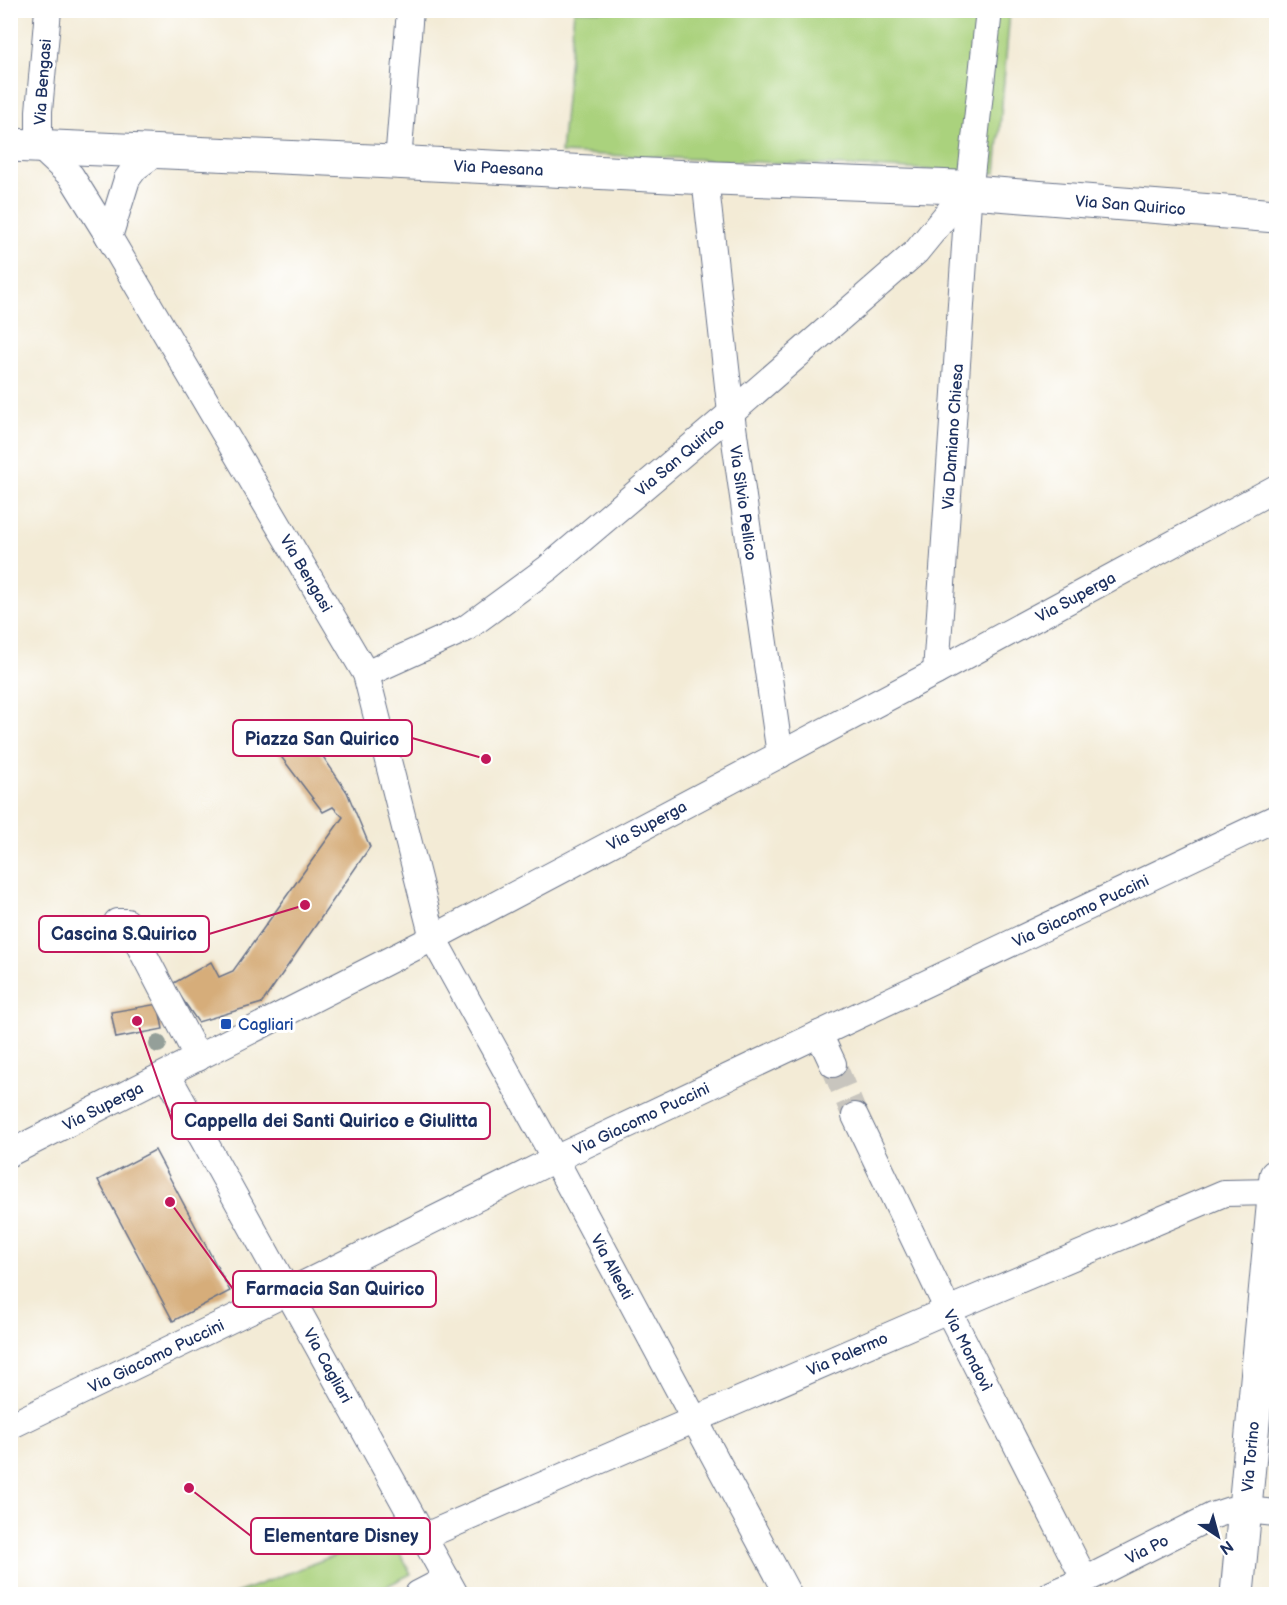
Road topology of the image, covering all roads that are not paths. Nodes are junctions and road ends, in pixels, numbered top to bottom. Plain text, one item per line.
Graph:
1 (48, 10) edge
2 (410, 10) edge
3 (989, 10) edge
4 (25, 146) edge
5 (157, 152) junction
6 (398, 162) junction
7 (705, 178) junction
8 (968, 191) junction
9 (1276, 216) edge
10 (109, 237) junction
11 (731, 413) junction
12 (1276, 488) edge
13 (936, 672) junction
14 (366, 674) junction
15 (780, 755) junction
16 (1276, 818) edge
17 (117, 922) dead end
18 (433, 938) junction
19 (819, 1034) junction
20 (198, 1058) junction
21 (833, 1064) tunnel mouth
22 (167, 1074) junction
23 (855, 1116) tunnel mouth
24 (10, 1153) edge
25 (555, 1160) junction
26 (1276, 1184) edge
27 (288, 1292) junction
28 (948, 1310) junction
29 (694, 1420) junction
30 (10, 1426) edge
31 (1261, 1511) edge
32 (423, 1537) junction
33 (1085, 1580) junction
34 (451, 1587) edge
35 (418, 1594) edge
36 (788, 1594) edge
37 (1052, 1594) edge
38 (1237, 1594) edge

1 - 4 street, Via Bengasi
2 - 6 street
3 - 8 street, Via Damiano Chiesa
4 - 5 street, Via Paesana
4 - 10 street, Via Bengasi
5 - 6 street, Via Paesana
5 - 10 street
6 - 7 street, Via Paesana
7 - 8 street, Via Paesana
7 - 11 street, Via Silvio Pellico
8 - 9 street, Via San Quirico
8 - 11 street, Via San Quirico
8 - 13 street, Via Damiano Chiesa
10 - 14 street, Via Bengasi
11 - 14 street, Via San Quirico
11 - 15 street, Via Silvio Pellico
12 - 13 street, Via Superga
13 - 15 street, Via Superga
14 - 18 street, Via Bengasi
15 - 18 street, Via Superga
16 - 19 street, Via Giacomo Puccini
17 - 20 street
18 - 20 street, Via Superga
18 - 25 street, Via Alleati
19 - 21 street
19 - 25 street, Via Giacomo Puccini
20 - 22 street, Via Superga
22 - 24 street, Via Superga
22 - 27 street, Via Cagliari
23 - 28 street, Via Mondovì
25 - 27 street, Via Giacomo Puccini
25 - 29 street, Via Alleati
26 - 28 street, Via Palermo
26 - 31 street, Via Torino
27 - 30 street, Via Giacomo Puccini
27 - 32 street, Via Cagliari
28 - 29 street, Via Palermo
28 - 33 street, Via Mondovì
29 - 32 street, Via Palermo
29 - 36 street, Via Alleati
31 - 33 street, Via Po
31 - 38 street, Via Torino
32 - 34 street, Via Cagliari
33 - 37 street, Via Po
34 - 35 street

